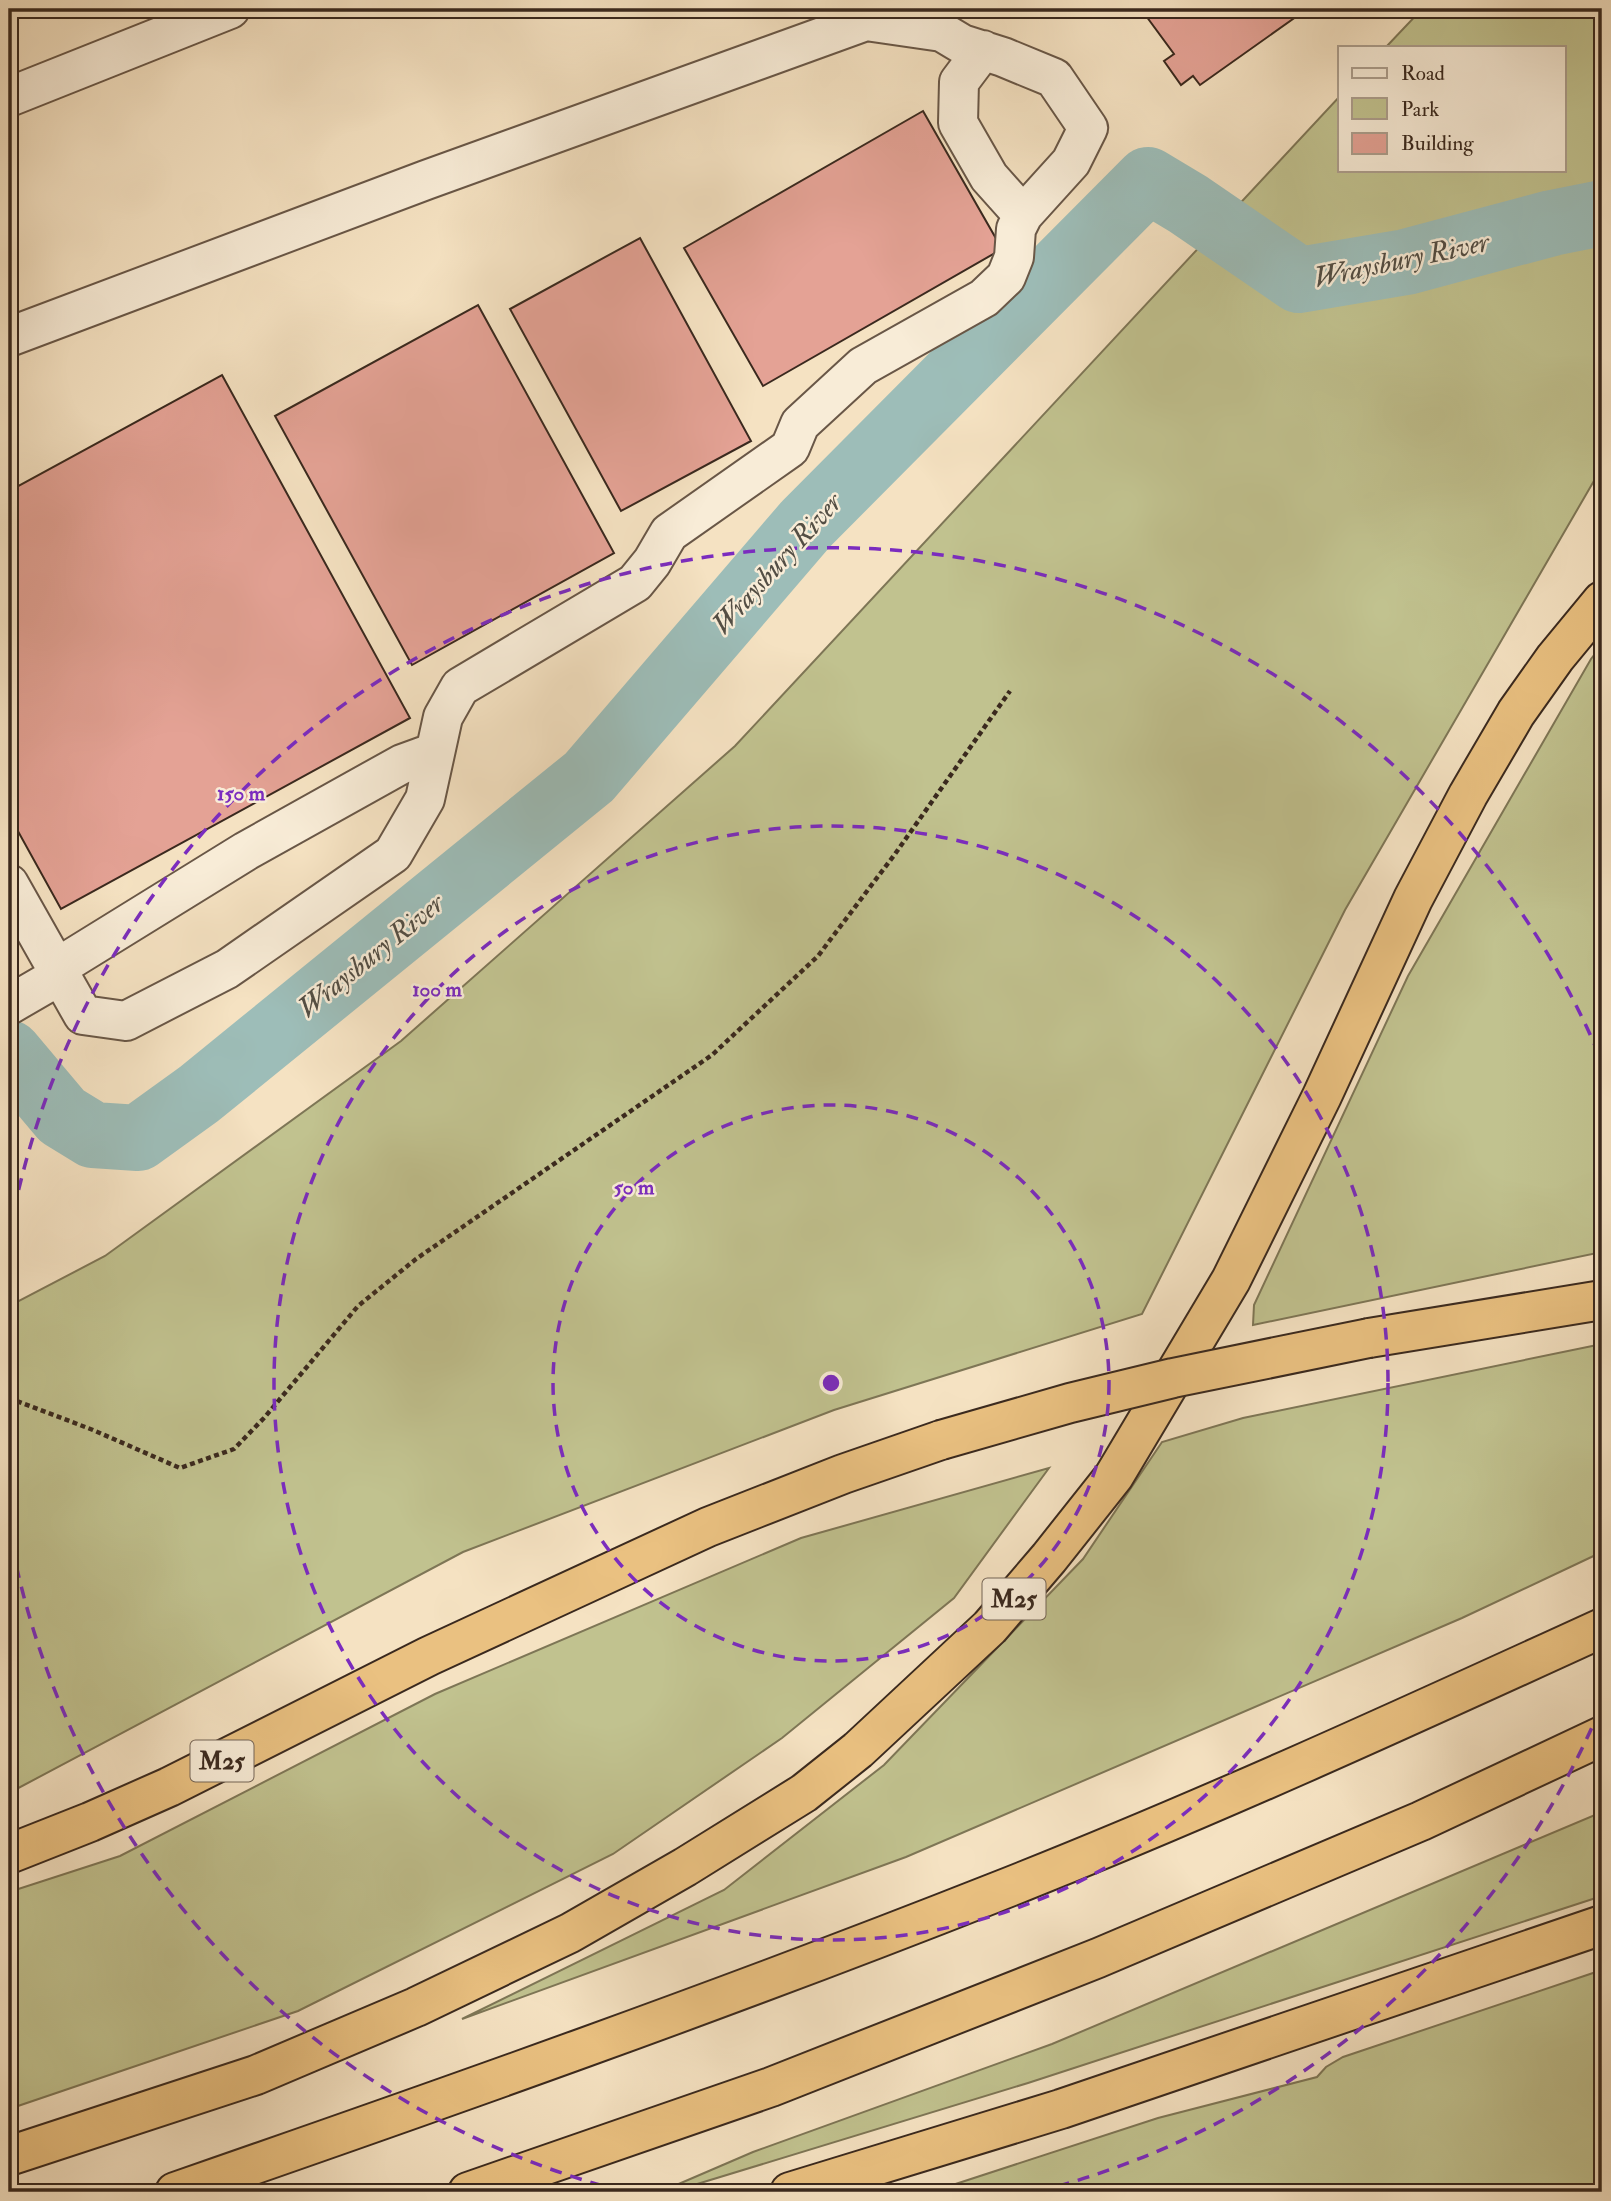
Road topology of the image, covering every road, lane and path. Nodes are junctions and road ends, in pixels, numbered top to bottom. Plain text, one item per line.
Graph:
1 (229, 9) edge
2 (983, 50) junction
3 (9, 97) edge
4 (1023, 215) junction
5 (9, 337) edge
6 (1602, 601) edge
7 (1010, 691) dead end
8 (435, 752) junction
9 (9, 884) edge
10 (57, 972) junction
11 (11, 1004) edge
12 (1602, 1300) edge
13 (9, 1398) edge
14 (1602, 1628) edge
15 (1602, 1736) edge
16 (9, 1854) edge
17 (1602, 1925) edge
18 (9, 2156) edge
19 (174, 2192) edge
20 (468, 2192) edge
21 (790, 2192) edge

1 - 3 street
2 - 4 street
2 - 4 street
2 - 5 street
4 - 8 street
6 - 18 highway, M25
7 - 13 path
8 - 10 street
8 - 10 street
9 - 10 street
10 - 11 street
12 - 16 highway, M25, bridge
14 - 19 highway
15 - 20 highway
17 - 21 highway

